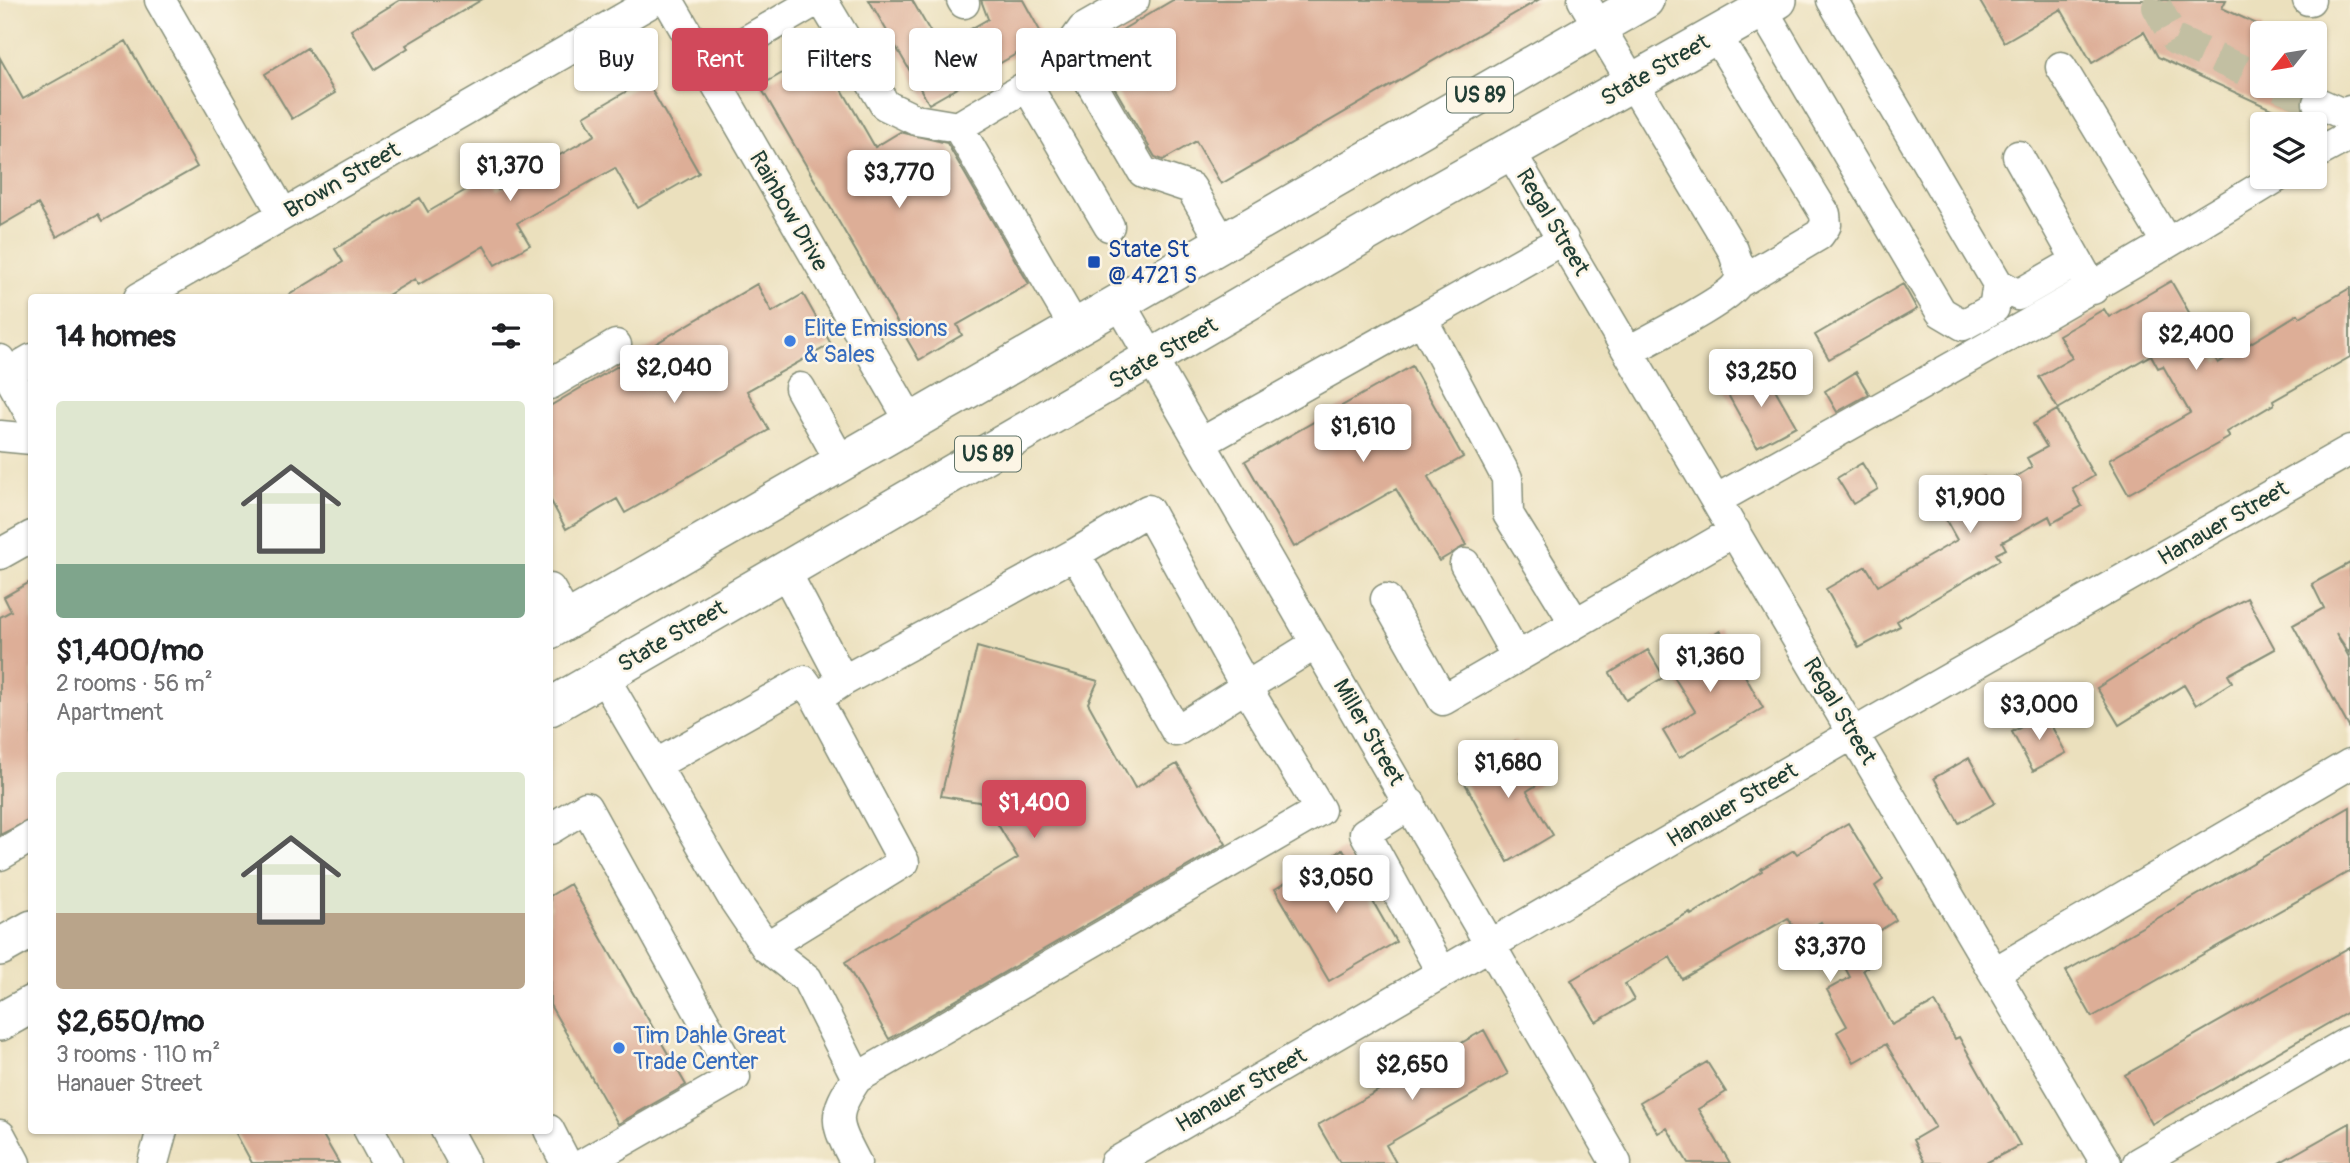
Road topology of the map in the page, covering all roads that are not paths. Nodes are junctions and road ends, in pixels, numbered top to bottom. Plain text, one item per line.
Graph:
1 (160, 0) edge
2 (655, 0) edge
3 (668, 0) edge
4 (820, 0) edge
5 (1134, 0) edge
6 (1644, 0) edge
7 (1832, 0) edge
8 (1770, 5) edge
9 (1590, 13) edge
10 (684, 28) edge
11 (1085, 28) edge
12 (768, 29) edge
13 (1716, 35) junction
14 (2062, 67) dead end
15 (1631, 84) junction
16 (720, 91) edge
17 (1019, 91) edge
18 (1030, 91) edge
19 (1096, 91) edge
20 (2318, 103) tunnel mouth
21 (2350, 111) edge
22 (958, 127) junction
23 (2350, 135) edge
24 (2327, 147) edge
25 (1510, 150) junction
26 (2018, 156) dead end
27 (2257, 189) edge
28 (283, 214) junction
29 (1109, 226) dead end
30 (1563, 239) junction
31 (1222, 242) junction
32 (2167, 243) junction
33 (2077, 261) junction
34 (1738, 283) junction
35 (1998, 284) junction
36 (2093, 289) junction
37 (146, 294) edge
38 (1119, 302) junction
39 (1422, 319) junction
40 (1075, 328) junction
41 (617, 345) dead end
42 (1629, 351) junction
43 (1153, 359) junction
44 (13, 364) edge
45 (553, 382) edge
46 (800, 388) dead end
47 (28, 406) edge
48 (911, 422) junction
49 (0, 436) edge
50 (28, 439) edge
51 (1201, 443) junction
52 (2350, 450) edge
53 (842, 462) junction
54 (1716, 500) junction
55 (1735, 531) junction
56 (1075, 554) junction
57 (1465, 564) dead end
58 (785, 571) junction
59 (1385, 599) dead end
60 (553, 601) edge
61 (1574, 623) junction
62 (559, 625) edge
63 (1317, 643) junction
64 (1517, 657) junction
65 (603, 676) junction
66 (843, 681) junction
67 (1246, 687) junction
68 (816, 698) junction
69 (553, 705) edge
70 (1853, 734) junction
71 (2350, 764) edge
72 (655, 765) junction
73 (1411, 804) junction
74 (553, 827) edge
75 (28, 838) edge
76 (0, 855) edge
77 (28, 931) edge
78 (0, 946) edge
79 (1491, 946) junction
80 (766, 947) junction
81 (1995, 972) junction
82 (1442, 973) junction
83 (28, 1006) edge
84 (0, 1022) edge
85 (2350, 1041) edge
86 (857, 1078) junction
87 (161, 1134) edge
88 (371, 1134) edge
89 (448, 1134) edge
90 (551, 1134) edge
91 (153, 1163) edge
92 (387, 1163) edge
93 (464, 1163) edge
94 (566, 1163) edge
95 (585, 1163) edge
96 (856, 1163) edge
97 (1115, 1163) edge
98 (1616, 1163) edge
99 (2106, 1163) edge
100 (2138, 1163) edge

1 - 28 street
2 - 28 street, Brown Street
3 - 10 street, Rainbow Drive
4 - 12 street
4 - 22 street
5 - 11 street
6 - 9 main road, US 89
7 - 35 street
8 - 13 main road, State Street / US 89
8 - 35 street
9 - 15 street
9 - 31 main road, US 89
13 - 15 main road, State Street / US 89
13 - 34 street
14 - 32 street
15 - 25 main road, State Street / US 89
15 - 34 street
16 - 48 street, Rainbow Drive
17 - 22 street
18 - 29 street
19 - 31 street
20 - 21 street
22 - 40 street
23 - 24 street
25 - 30 street, Regal Street
25 - 43 main road, State Street / US 89
26 - 33 street
27 - 32 street
28 - 37 street, Brown Street
30 - 39 street
30 - 42 street, Regal Street
31 - 38 main road, US 89
32 - 36 street
33 - 35 street
33 - 36 street
34 - 42 street
36 - 54 street
38 - 40 main road, US 89
38 - 43 street, Miller Street
39 - 51 street
39 - 61 street
40 - 48 main road, US 89
41 - 45 street
42 - 54 street, Regal Street
43 - 51 street, Miller Street
43 - 58 main road, State Street / US 89
44 - 47 street
46 - 53 street
48 - 53 main road, US 89
49 - 50 street
51 - 63 street, Miller Street
52 - 70 street, Hanauer Street
53 - 62 main road, US 89
54 - 55 street, Regal Street
55 - 61 street
55 - 70 street, Regal Street
56 - 66 street
56 - 67 street
56 - 67 street
57 - 64 street
58 - 65 main road, State Street / US 89
58 - 66 street
59 - 64 street
60 - 62 street
61 - 64 street
63 - 67 street
63 - 73 street, Miller Street
65 - 69 main road, State Street / US 89
65 - 72 street
66 - 68 street
67 - 86 street
68 - 72 street
68 - 80 street
70 - 79 street, Hanauer Street
70 - 81 street, Regal Street
71 - 81 street
72 - 80 street
73 - 79 street, Miller Street
73 - 82 street
74 - 95 street
75 - 76 street
77 - 78 main road
79 - 82 street, Hanauer Street
79 - 98 street, Miller Street
80 - 86 street
81 - 99 street, Regal Street
82 - 97 street, Hanauer Street
83 - 84 main road
85 - 100 street
86 - 96 street
87 - 91 street
88 - 92 street
89 - 93 street
90 - 94 street

